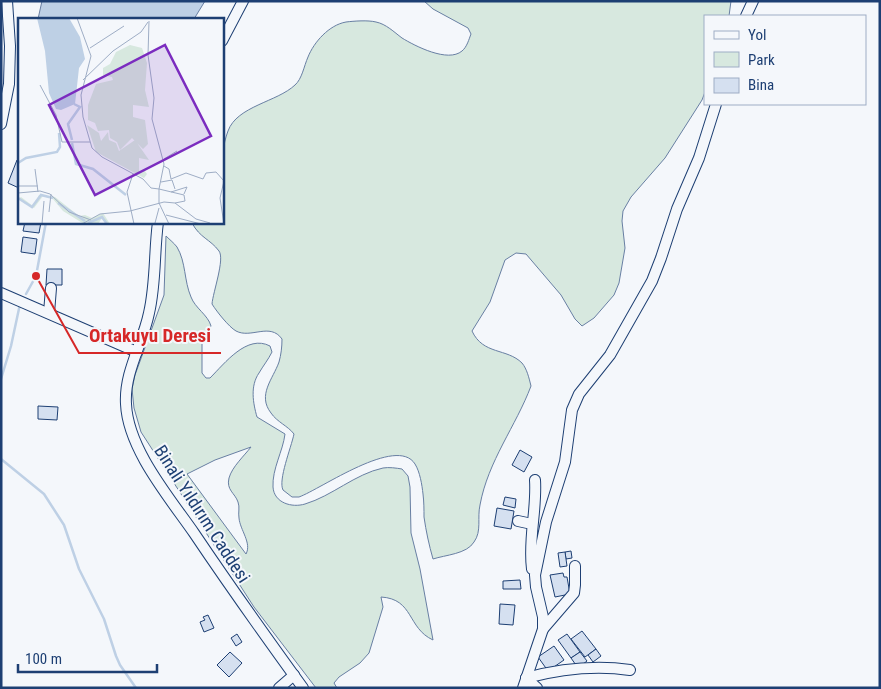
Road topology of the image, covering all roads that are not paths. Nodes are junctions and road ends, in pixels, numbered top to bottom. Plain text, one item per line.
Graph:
1 (7, 1) edge
2 (243, 1) edge
3 (753, 1) edge
4 (746, 15) edge
5 (224, 37) edge
6 (716, 105) edge
7 (1, 124) edge
8 (158, 224) edge
9 (51, 288) dead end
10 (1, 293) edge
11 (48, 313) junction
12 (137, 352) junction
13 (535, 480) dead end
14 (518, 521) dead end
15 (532, 524) junction
16 (575, 566) dead end
17 (535, 580) junction
18 (543, 629) junction
19 (630, 670) dead end
20 (294, 675) junction
21 (524, 683) edge
22 (279, 688) edge
23 (303, 688) edge
24 (537, 688) edge

1 - 7 street
2 - 5 street
3 - 4 street
6 - 17 street
8 - 12 street, Binali Yıldırım Caddesi
9 - 11 street
10 - 11 street
11 - 12 street
12 - 20 street, Binali Yıldırım Caddesi
13 - 15 street
14 - 15 street
15 - 17 street
16 - 18 street
17 - 18 street
18 - 21 street
19 - 21 street
20 - 22 street
20 - 23 street, Binali Yıldırım Caddesi
21 - 24 street

